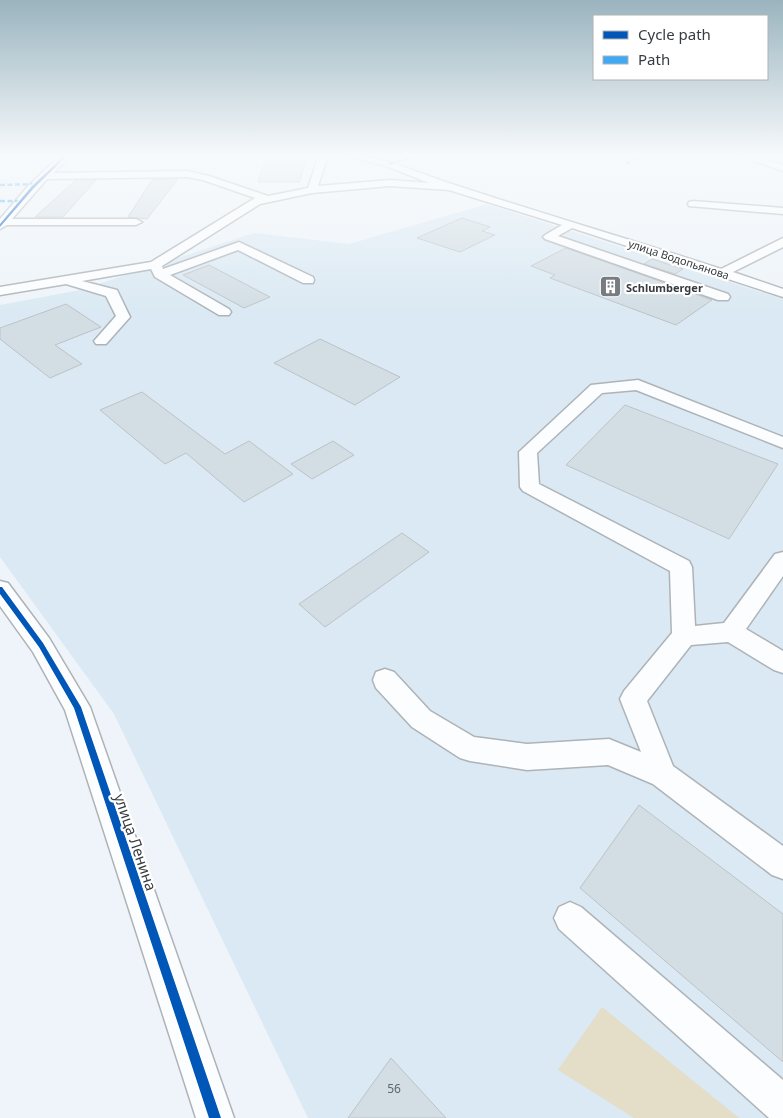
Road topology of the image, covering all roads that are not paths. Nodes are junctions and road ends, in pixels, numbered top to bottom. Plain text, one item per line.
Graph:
1 (16, 207) edge
2 (246, 207) edge
3 (516, 207) edge
4 (734, 207) edge
5 (783, 211) edge
6 (136, 222) dead end
7 (2, 224) edge
8 (571, 224) junction
9 (783, 242) edge
10 (157, 269) junction
11 (722, 273) junction
12 (63, 280) junction
13 (308, 280) dead end
14 (0, 291) edge
15 (783, 293) edge
16 (723, 297) dead end
17 (224, 312) dead end
18 (101, 341) dead end
19 (783, 444) edge
20 (783, 560) edge
21 (0, 589) edge
22 (731, 632) junction
23 (684, 636) junction
24 (783, 663) edge
25 (384, 680) dead end
26 (663, 775) junction
27 (783, 864) edge
28 (570, 918) dead end
29 (783, 1105) edge
30 (215, 1118) edge

1 - 7 street
2 - 10 street
3 - 8 street, улица Водопьянова
4 - 5 street
6 - 7 street
8 - 11 street, улица Водопьянова
8 - 16 street
9 - 11 street
10 - 12 street
10 - 13 street
10 - 17 street
11 - 15 street, улица Водопьянова
12 - 14 street
12 - 18 street
19 - 23 street
20 - 22 street
21 - 30 street, улица Ленина
22 - 23 street
22 - 24 street
23 - 26 street
25 - 26 street
26 - 27 street
28 - 29 street

